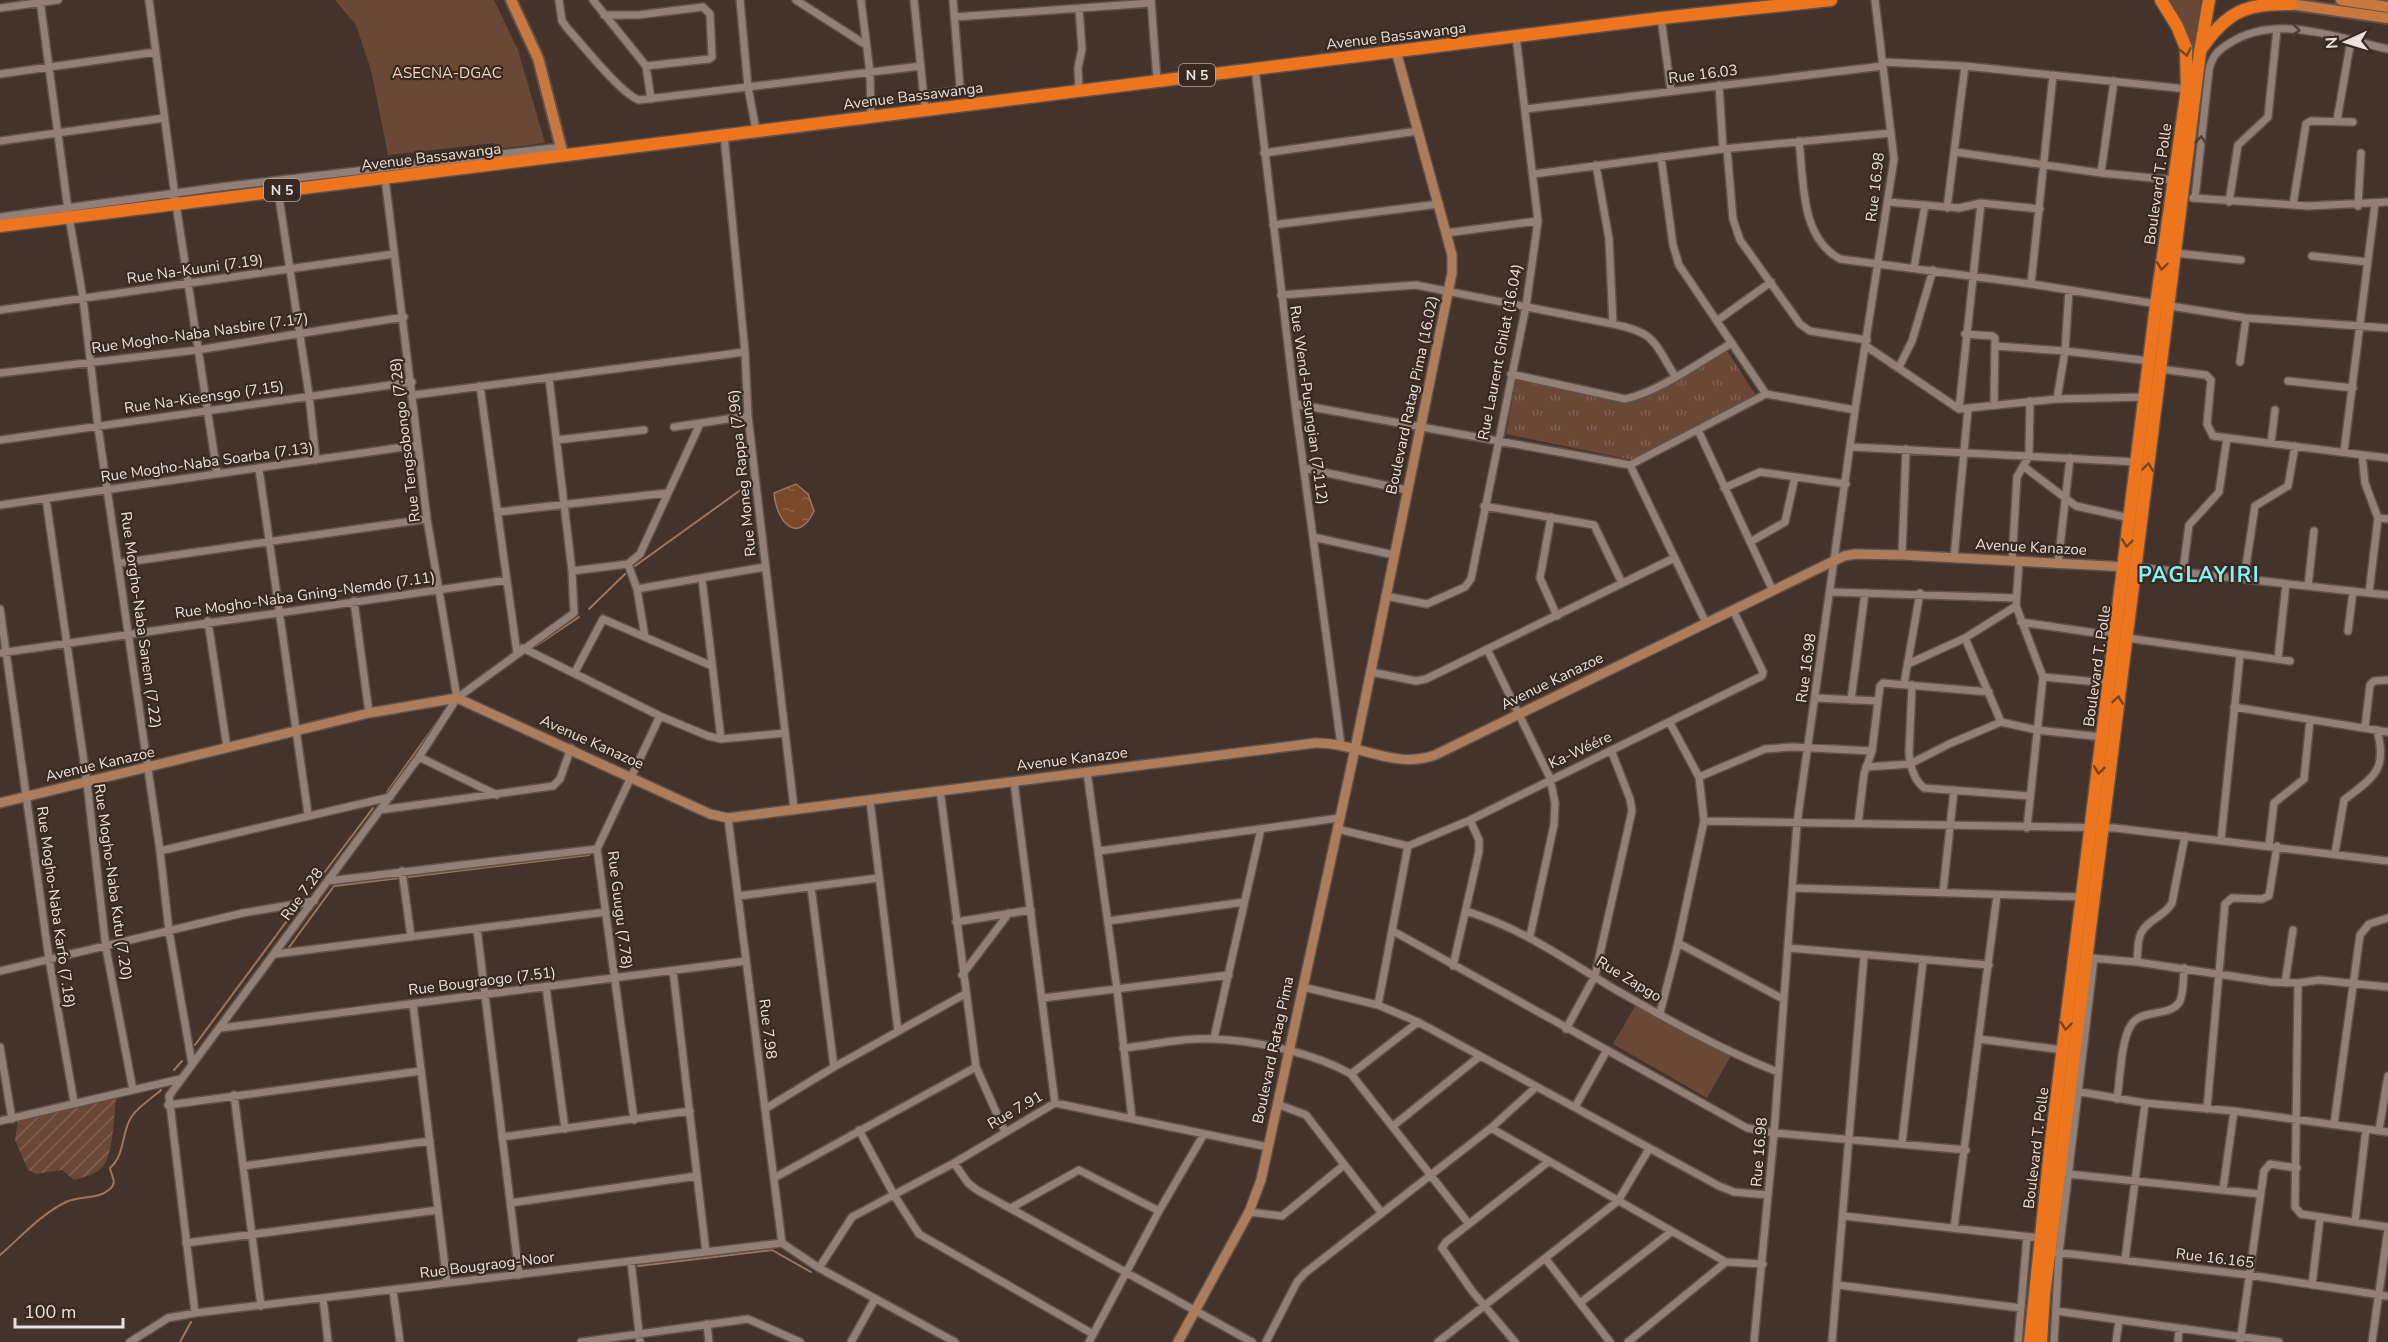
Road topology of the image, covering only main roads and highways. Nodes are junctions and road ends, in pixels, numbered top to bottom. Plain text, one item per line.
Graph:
1 (511, 0) edge
2 (1831, 0) edge
3 (2161, 0) edge
4 (2209, 0) edge
5 (2265, 0) edge
6 (2341, 0) edge
7 (2291, 4) junction
8 (2371, 7) edge
9 (2388, 7) edge
10 (2388, 18) edge
11 (2200, 52) junction
12 (562, 151) junction
13 (0, 226) edge
14 (2162, 306) junction
15 (2155, 365) junction
16 (2131, 567) junction
17 (2122, 637) junction
18 (2097, 828) junction
19 (2069, 1090) junction
20 (2047, 1248) junction
21 (2030, 1342) edge
22 (2041, 1342) edge

1 - 12 main road
2 - 12 highway, Avenue Bassawanga / N 5
3 -> 14 highway, Boulevard T. Polle
4 - 11 highway, Boulevard T. Polle
5 - 7 main road
6 - 8 main road
7 - 8 main road
7 - 11 highway
8 - 9 main road
8 - 10 main road
11 - 14 highway, Boulevard T. Polle
12 - 13 highway, Avenue Bassawanga / N 5
14 - 15 highway, Boulevard T. Polle
16 -> 15 highway, Boulevard T. Polle
15 -> 16 highway, Boulevard T. Polle
16 - 17 highway, Boulevard T. Polle
18 -> 17 highway, Boulevard T. Polle
17 -> 18 highway, Boulevard T. Polle
18 - 19 highway, Boulevard T. Polle
18 -> 19 highway, Boulevard T. Polle
19 - 20 highway, Boulevard T. Polle
20 - 21 highway, Boulevard T. Polle
20 - 22 highway, Boulevard T. Polle

